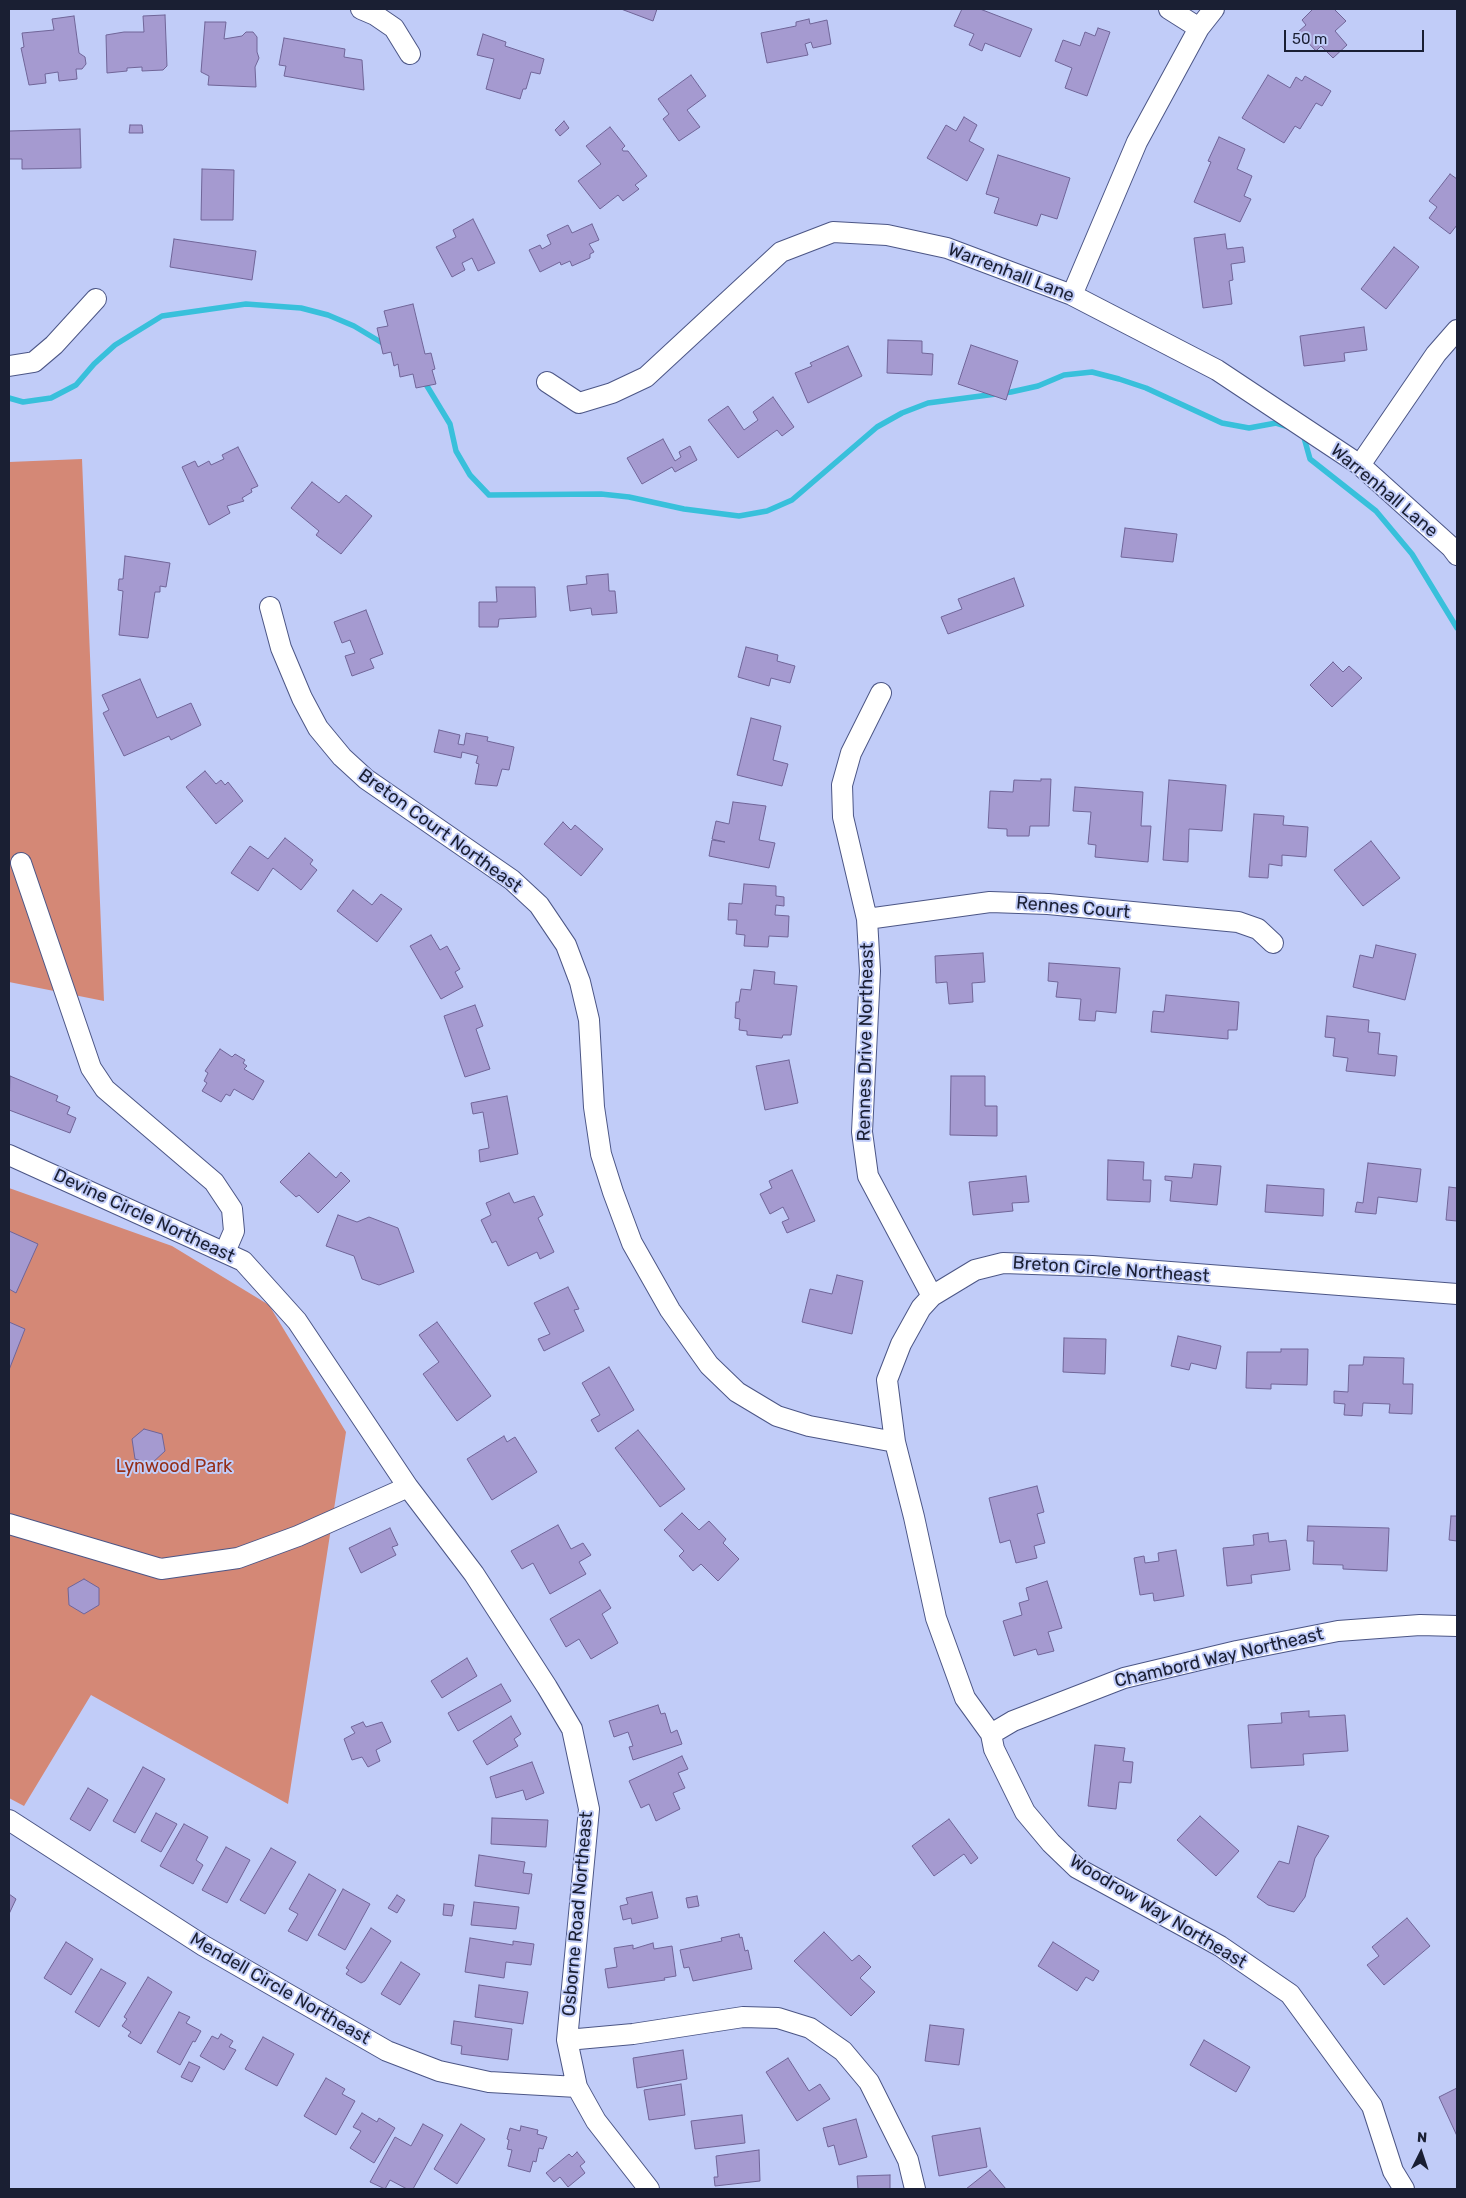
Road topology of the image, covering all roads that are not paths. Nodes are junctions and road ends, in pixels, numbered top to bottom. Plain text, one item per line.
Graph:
1 (362, 9) edge
2 (1169, 9) edge
3 (1214, 9) edge
4 (1199, 28) junction
5 (410, 54) dead end
6 (1072, 295) junction
7 (96, 299) dead end
8 (1457, 330) edge
9 (9, 366) edge
10 (547, 382) dead end
11 (1360, 465) junction
12 (1457, 555) edge
13 (270, 607) dead end
14 (880, 693) dead end
15 (21, 863) dead end
16 (867, 919) junction
17 (1273, 943) dead end
18 (9, 1154) edge
19 (225, 1252) junction
20 (1457, 1294) edge
21 (932, 1296) junction
22 (895, 1442) junction
23 (408, 1487) junction
24 (9, 1524) edge
25 (1457, 1626) edge
26 (991, 1734) junction
27 (9, 1820) edge
28 (567, 2040) junction
29 (577, 2087) junction
30 (649, 2189) edge
31 (915, 2189) edge
32 (1404, 2189) edge

1 - 5 street
2 - 4 street
3 - 4 street
4 - 6 street
6 - 10 street, Warrenhall Lane
6 - 11 street, Warrenhall Lane
7 - 9 street
8 - 11 street
11 - 12 street, Warrenhall Lane
13 - 22 street, Breton Court Northeast
14 - 16 street, Rennes Drive Northeast
15 - 19 street
16 - 17 street, Rennes Court
16 - 21 street, Rennes Drive Northeast
18 - 19 street, Devine Circle Northeast
19 - 23 street, Devine Circle Northeast
20 - 21 street, Breton Circle Northeast
21 - 22 street, Breton Circle Northeast
22 - 26 street, Woodrow Way Northeast
23 - 24 street
23 - 28 street, Osborne Road Northeast
25 - 26 street, Chambord Way Northeast
26 - 32 street, Woodrow Way Northeast
27 - 29 street, Mendell Circle Northeast
28 - 29 street, Osborne Road Northeast
28 - 31 street
29 - 30 street, Osborne Road Northeast

